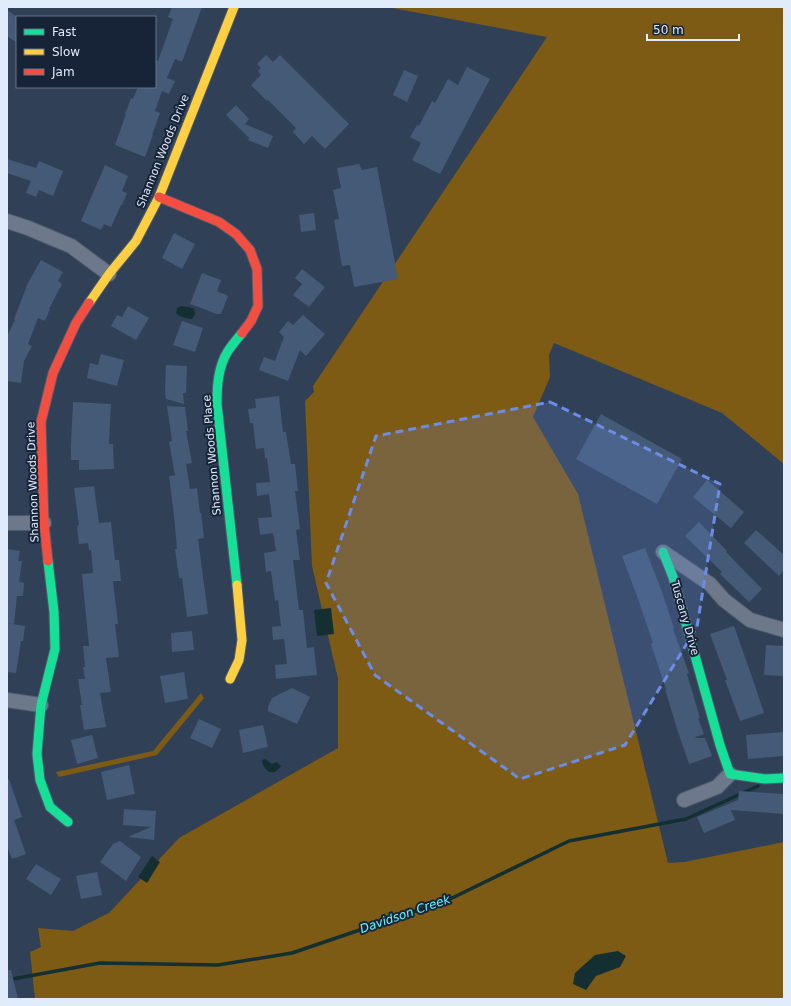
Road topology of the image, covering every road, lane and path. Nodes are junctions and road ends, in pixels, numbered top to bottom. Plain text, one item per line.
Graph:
1 (234, 7) edge
2 (160, 197) junction
3 (7, 221) edge
4 (109, 274) junction
5 (7, 523) edge
6 (44, 523) junction
7 (663, 552) joint
8 (784, 630) edge
9 (230, 679) dead end
10 (7, 700) edge
11 (41, 705) junction
12 (730, 774) junction
13 (784, 778) edge
14 (684, 800) dead end
15 (68, 822) dead end

1 - 2 street, Shannon Woods Drive
2 - 4 street, Shannon Woods Drive
2 - 9 street, Shannon Woods Place
3 - 4 street
4 - 6 street, Shannon Woods Drive
5 - 6 street
6 - 11 street, Shannon Woods Drive
7 - 8 street, Tuscany Drive
7 - 12 street, Tuscany Drive
10 - 11 street
11 - 15 street, Shannon Woods Drive
12 - 13 street
12 - 14 street

